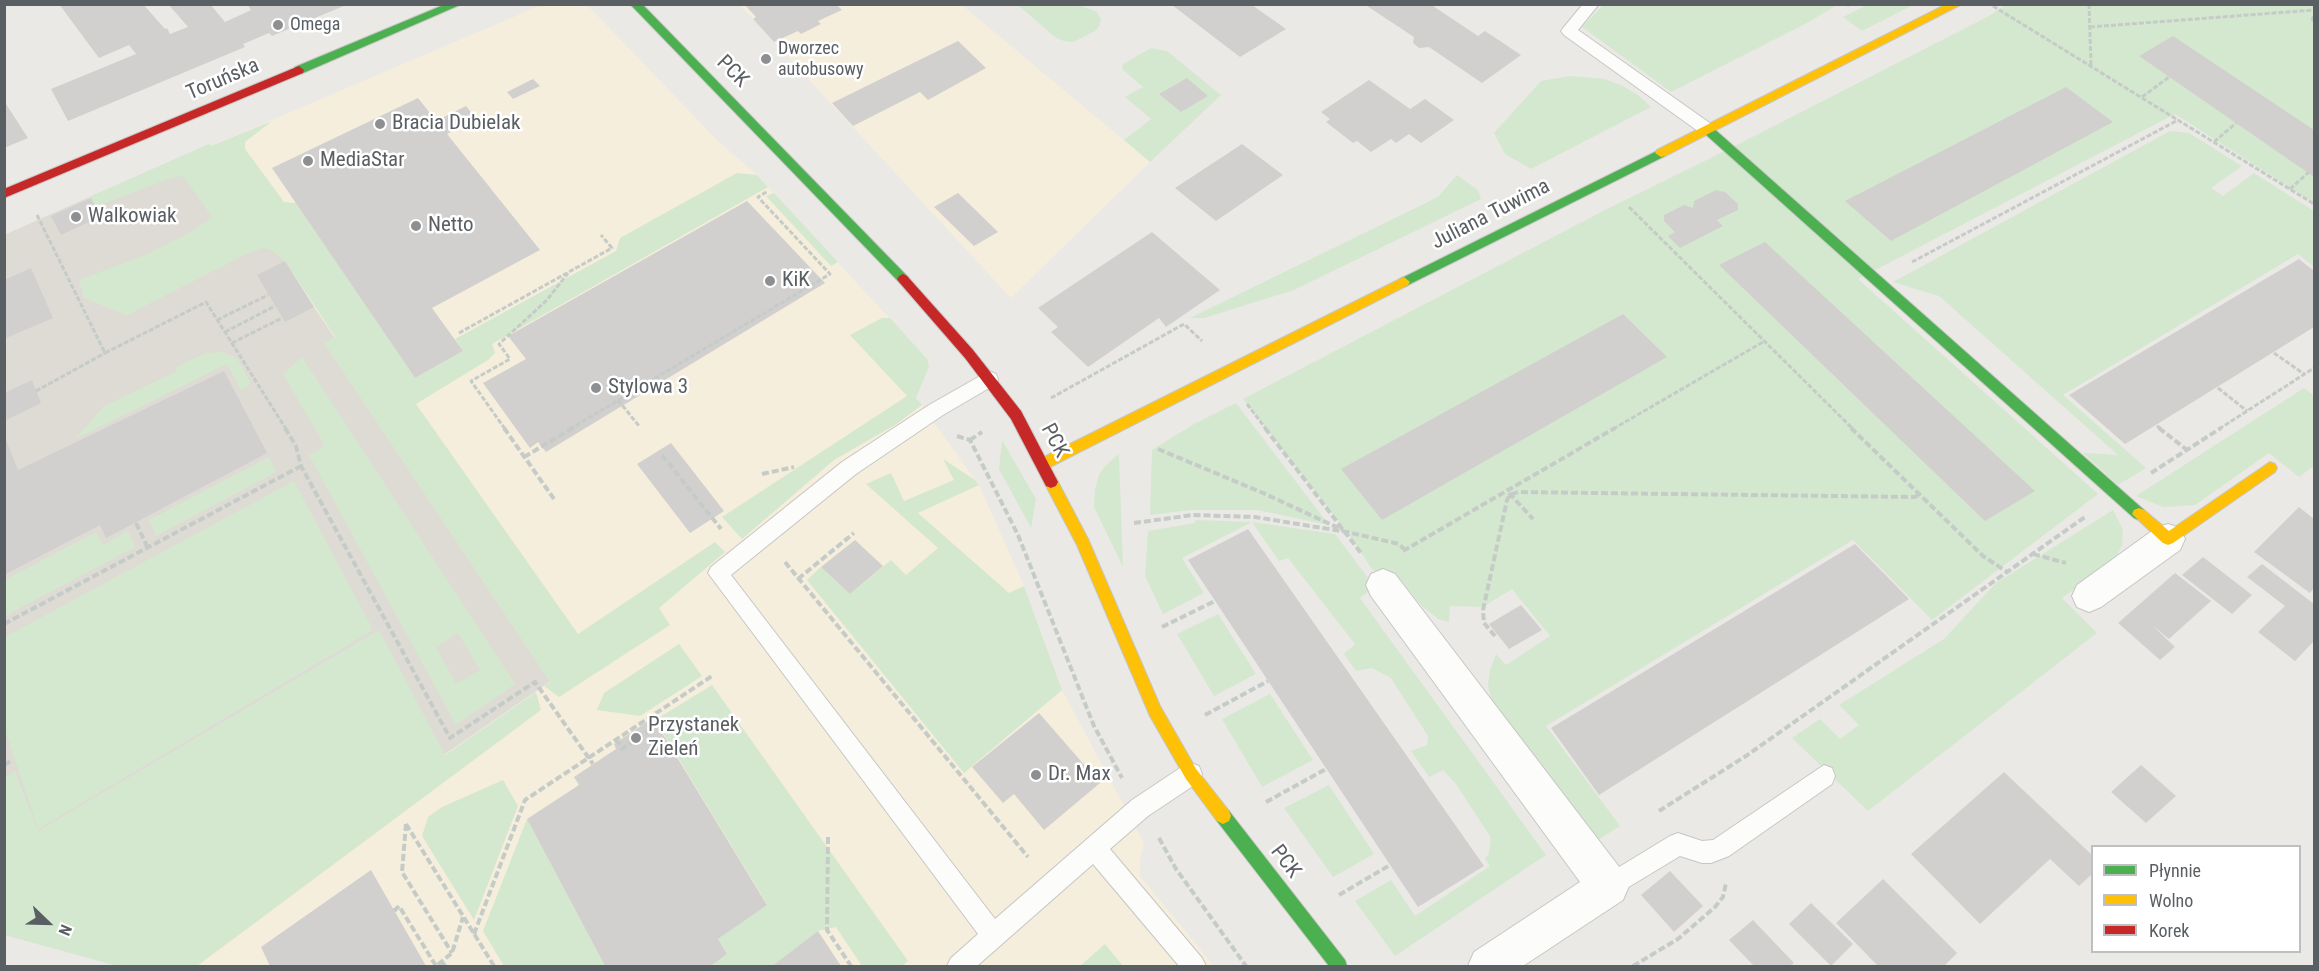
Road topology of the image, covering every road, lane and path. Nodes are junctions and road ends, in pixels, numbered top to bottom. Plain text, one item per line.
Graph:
1 (457, 4) edge
2 (635, 4) edge
3 (1592, 4) edge
4 (1957, 4) edge
5 (2089, 4) edge
6 (1992, 6) edge
7 (2314, 12) edge
8 (2312, 21) dead end
9 (2090, 27) junction
10 (2091, 66) junction
11 (2169, 77) dead end
12 (2142, 97) junction
13 (2179, 120) junction
14 (2236, 123) dead end
15 (1708, 130) junction
16 (2214, 142) junction
17 (2309, 172) dead end
18 (776, 186) dead end
19 (2290, 189) junction
20 (4, 194) edge
21 (1626, 204) dead end
22 (2314, 204) edge
23 (36, 212) dead end
24 (601, 235) dead end
25 (568, 273) junction
26 (1877, 280) junction
27 (268, 295) dead end
28 (275, 306) dead end
29 (282, 318) dead end
30 (217, 320) junction
31 (225, 332) junction
32 (459, 333) dead end
33 (1202, 341) dead end
34 (1763, 342) junction
35 (232, 344) junction
36 (105, 353) junction
37 (2274, 353) dead end
38 (2314, 368) edge
39 (2304, 374) junction
40 (990, 380) junction
41 (2217, 388) dead end
42 (36, 391) dead end
43 (1055, 396) dead end
44 (1243, 399) dead end
45 (618, 400) junction
46 (2247, 411) junction
47 (639, 426) dead end
48 (2157, 426) dead end
49 (955, 435) dead end
50 (1155, 448) dead end
51 (2187, 450) junction
52 (662, 455) dead end
53 (524, 457) junction
54 (1043, 464) junction
55 (301, 466) junction
56 (2270, 468) dead end
57 (1509, 493) junction
58 (2118, 494) junction
59 (1921, 495) junction
60 (554, 499) dead end
61 (1533, 519) dead end
62 (136, 523) dead end
63 (1134, 523) dead end
64 (1347, 532) junction
65 (854, 533) dead end
66 (726, 535) dead end
67 (2168, 539) junction
68 (148, 548) junction
69 (1405, 550) junction
70 (780, 556) dead end
71 (1382, 567) junction
72 (2007, 572) junction
73 (798, 579) junction
74 (2089, 596) dead end
75 (1215, 600) dead end
76 (4, 624) edge
77 (1157, 629) dead end
78 (1495, 636) dead end
79 (712, 676) dead end
80 (1268, 681) dead end
81 (1202, 717) dead end
82 (648, 719) junction
83 (616, 740) junction
84 (588, 758) junction
85 (11, 761) dead end
86 (593, 764) dead end
87 (4, 765) edge
88 (1326, 769) dead end
89 (1191, 774) junction
90 (1824, 776) dead end
91 (1128, 788) dead end
92 (1262, 804) dead end
93 (1656, 813) dead end
94 (1154, 828) dead end
95 (828, 837) dead end
96 (1094, 848) junction
97 (1722, 848) junction
98 (1032, 862) dead end
99 (1390, 865) dead end
100 (1609, 886) junction
101 (1333, 899) dead end
102 (394, 911) dead end
103 (463, 916) junction
104 (474, 934) junction
105 (994, 936) junction
106 (452, 953) junction
107 (443, 964) edge
108 (494, 966) edge
109 (851, 966) edge
110 (959, 966) edge
111 (1194, 966) edge
112 (1246, 966) edge
113 (1339, 966) edge
114 (1488, 966) edge
115 (1633, 966) edge

1 - 20 street, Toruńska
2 - 40 street, PCK
3 - 15 lane
4 - 15 street, Juliana Tuwima
5 - 9 path
6 - 10 path
7 - 8 path
7 - 9 path
9 - 10 path
10 - 12 path
11 - 12 path
12 - 13 path
13 - 16 path
13 - 26 path
14 - 16 path
15 - 26 street
15 - 54 street, Juliana Tuwima
16 - 19 path
17 - 19 path
18 - 45 path
19 - 22 path
21 - 34 path
23 - 36 path
24 - 25 path
25 - 32 path
25 - 53 path
26 - 58 street
27 - 30 path
28 - 31 path
29 - 35 path
30 - 31 path
30 - 36 path
31 - 35 path
33 - 43 path
34 - 57 path
34 - 59 path
35 - 55 path
36 - 42 path
37 - 39 path
38 - 39 path
39 - 46 path
40 - 54 street, PCK
40 - 105 lane
41 - 46 path
44 - 64 path
45 - 47 path
45 - 53 path
46 - 51 path
48 - 51 path
49 - 91 path
50 - 64 path
51 - 58 path
52 - 66 path
53 - 60 path
54 - 89 street, PCK
55 - 68 path
55 - 84 path
56 - 67 street
57 - 59 path
57 - 61 path
57 - 69 path
57 - 78 path
58 - 67 street
58 - 72 path
59 - 72 path
62 - 68 path
63 - 64 path
64 - 69 path
64 - 71 path
65 - 73 path
67 - 74 street
68 - 76 path
69 - 71 path
70 - 73 path
71 - 100 street
72 - 93 path
73 - 98 path
75 - 77 path
79 - 82 path
80 - 81 path
82 - 83 path
82 - 83 path
83 - 84 path
84 - 86 path
84 - 104 path
85 - 87 path
88 - 92 path
89 - 96 lane
89 - 113 street, PCK
90 - 97 lane
94 - 112 path
95 - 109 path
96 - 105 lane
96 - 111 lane
97 - 100 lane
97 - 115 path
99 - 101 path
100 - 114 street
102 - 107 path
103 - 104 path
103 - 106 path
103 - 106 path
104 - 108 path
105 - 110 lane
106 - 107 path

